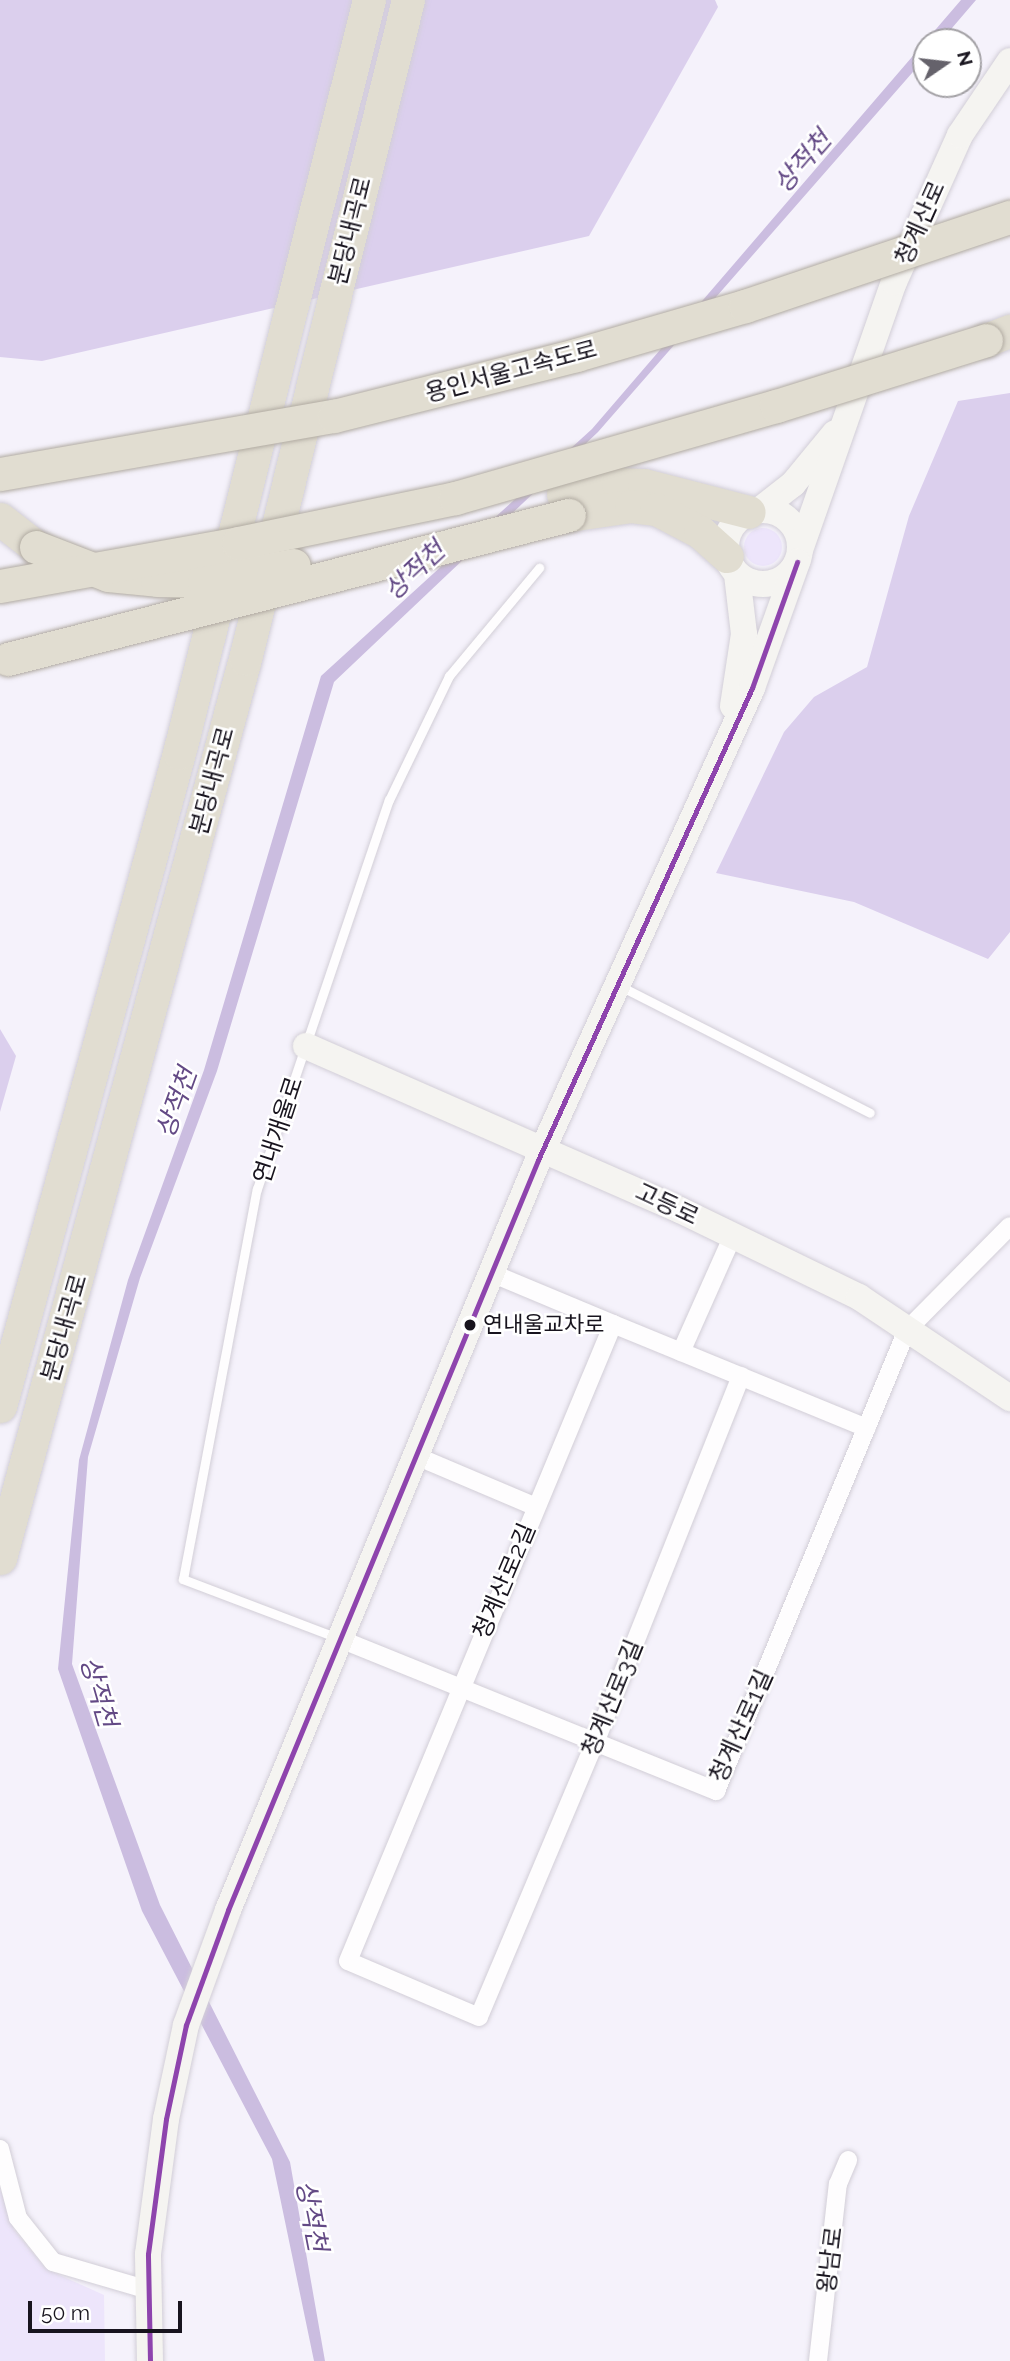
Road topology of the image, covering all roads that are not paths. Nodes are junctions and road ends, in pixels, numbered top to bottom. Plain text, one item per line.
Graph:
1 (369, 0) edge
2 (408, 0) edge
3 (1010, 61) edge
4 (1010, 217) edge
5 (998, 335) edge
6 (855, 398) junction
7 (0, 474) edge
8 (566, 505) junction
9 (755, 511) junction
10 (0, 519) edge
11 (799, 556) junction
12 (732, 565) junction
13 (539, 568) dead end
14 (0, 586) edge
15 (4, 660) edge
16 (725, 742) junction
17 (616, 984) junction
18 (306, 1046) junction
19 (870, 1113) dead end
20 (543, 1148) junction
21 (1010, 1226) edge
22 (733, 1236) junction
23 (1003, 1246) edge
24 (491, 1273) junction
25 (613, 1324) junction
26 (907, 1330) junction
27 (681, 1352) junction
28 (741, 1376) junction
29 (1010, 1398) edge
30 (0, 1406) edge
31 (867, 1428) junction
32 (416, 1456) junction
33 (536, 1507) junction
34 (0, 1558) edge
35 (340, 1639) junction
36 (460, 1688) junction
37 (595, 1742) junction
38 (479, 2017) joint
39 (0, 2149) edge
40 (848, 2160) dead end
41 (149, 2290) junction
42 (150, 2361) edge
43 (818, 2361) edge

1 - 30 highway, 분당내곡로
2 - 34 highway, 분당내곡로
3 - 6 main road, 청계산로
4 - 7 highway, 용인서울고속도로, bridge
5 - 14 highway, bridge
6 - 9 main road, 청계산로
6 - 11 main road, 청계산로
8 - 9 highway
8 - 10 highway, bridge
8 - 12 highway
8 - 15 highway, bridge
9 - 11 main road
9 - 12 main road
11 - 12 main road
11 - 16 main road, 청계산로
12 - 16 main road, 청계산로
13 - 18 lane, 연내개울로
16 - 17 main road, 청계산로
17 - 19 lane
17 - 20 main road, 청계산로
18 - 20 main road, 고등로
18 - 35 lane, 연내개울로
20 - 22 main road, 고등로
20 - 24 main road, 청계산로
21 - 23 street
22 - 26 main road, 고등로
22 - 27 street
23 - 26 street
24 - 25 street
24 - 32 main road, 청계산로
25 - 27 street
25 - 33 street, 청계산로2길
26 - 29 main road, 고등로
26 - 31 street, 청계산로1길
27 - 28 street
28 - 31 street
28 - 37 street, 청계산로3길
31 - 37 street, 청계산로1길
32 - 33 street
32 - 35 main road, 청계산로
33 - 36 street, 청계산로2길
35 - 36 street, 청계산로1길
35 - 41 main road, 청계산로
36 - 37 street, 청계산로1길
36 - 38 street, 청계산로2길
37 - 38 street, 청계산로3길
39 - 41 street
40 - 43 street, 왕남로
41 - 42 main road, 청계산로

